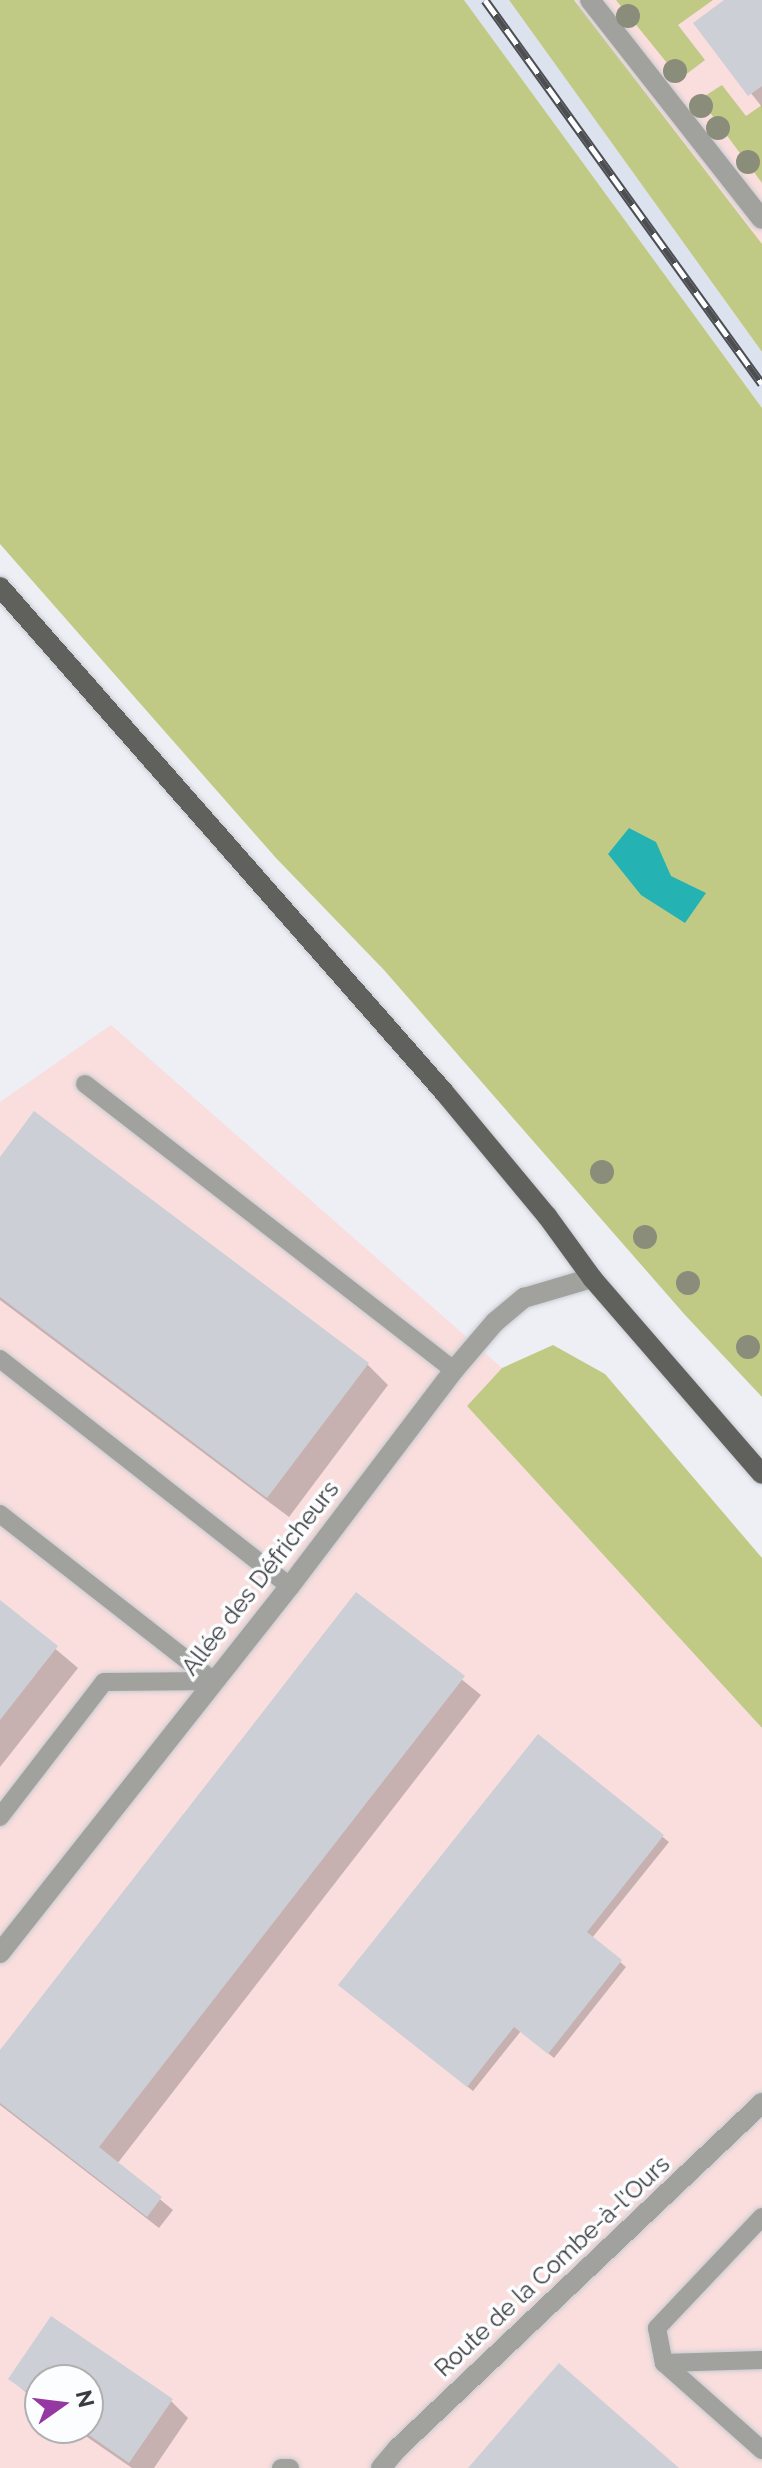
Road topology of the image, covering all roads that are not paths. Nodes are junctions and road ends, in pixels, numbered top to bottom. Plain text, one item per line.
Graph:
1 (590, 0) edge
2 (762, 219) edge
3 (0, 587) edge
4 (85, 1084) dead end
5 (592, 1278) junction
6 (0, 1359) edge
7 (454, 1370) junction
8 (762, 1474) edge
9 (0, 1514) edge
10 (290, 1586) junction
11 (214, 1681) junction
12 (0, 1817) edge
13 (0, 1953) edge
14 (762, 2103) edge
15 (762, 2217) edge
16 (762, 2360) edge
17 (664, 2363) junction
18 (762, 2450) edge
19 (281, 2468) edge
20 (290, 2468) edge
21 (381, 2468) edge

1 - 2 street
3 - 5 main road
4 - 7 lane
5 - 7 street, Allée des Défricheurs
5 - 8 main road
6 - 10 lane
7 - 10 street, Allée des Défricheurs
9 - 11 lane
10 - 11 street, Allée des Défricheurs
11 - 12 lane
11 - 13 street, Allée des Défricheurs
14 - 21 street, Route de la Combe-à-l'Ours
15 - 17 lane
16 - 17 lane
17 - 18 lane
19 - 20 lane

